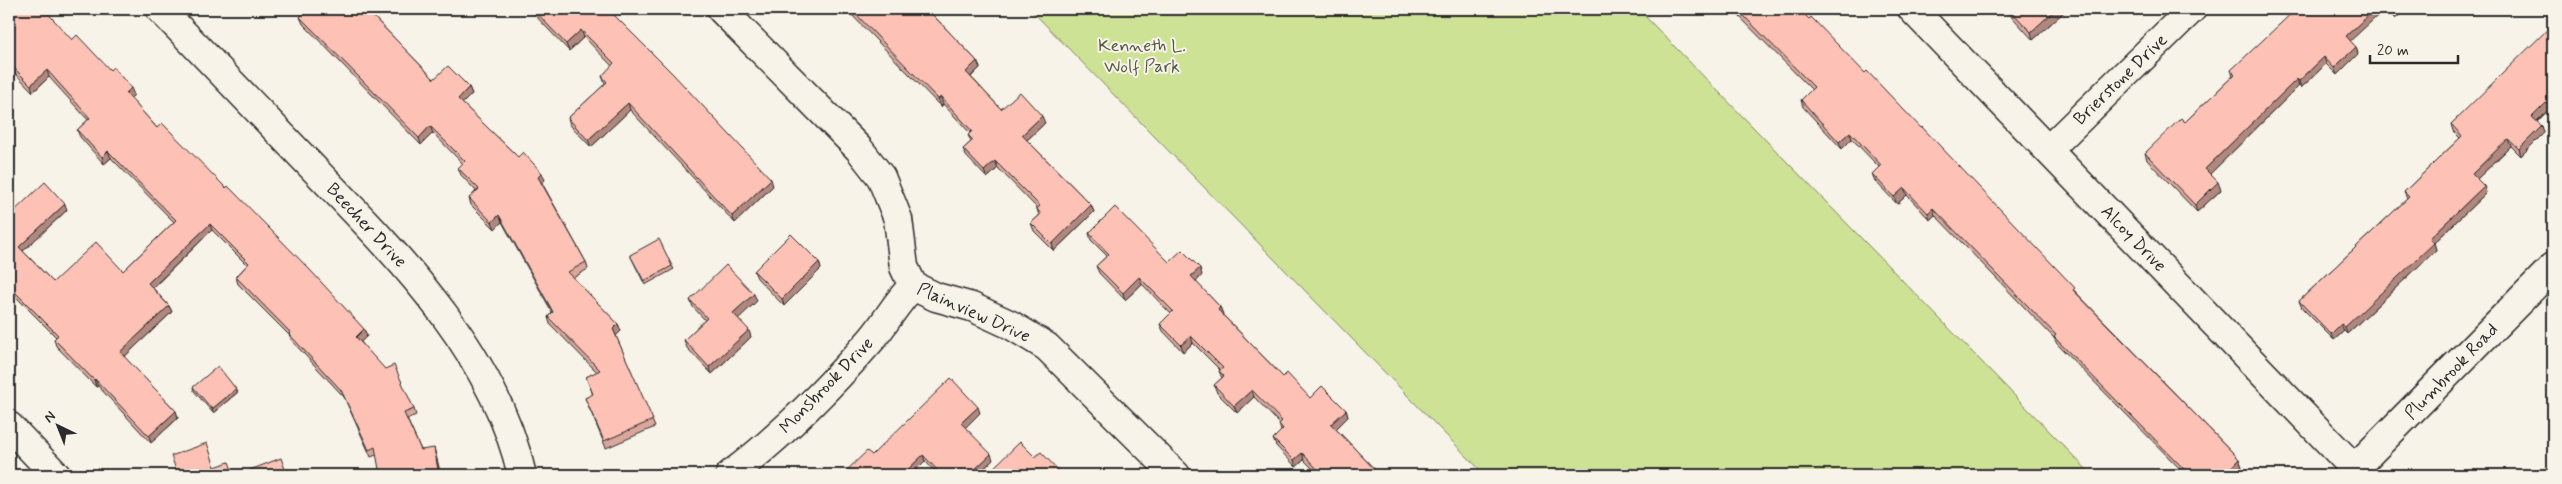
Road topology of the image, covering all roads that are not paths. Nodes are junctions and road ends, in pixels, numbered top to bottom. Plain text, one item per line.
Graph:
1 (160, 9) edge
2 (721, 9) edge
3 (1912, 9) edge
4 (2192, 9) edge
5 (2049, 149) junction
6 (2553, 267) edge
7 (913, 286) junction
8 (9, 426) edge
9 (2352, 472) edge
10 (56, 475) edge
11 (522, 475) edge
12 (730, 475) edge
13 (1176, 475) edge

1 - 11 street, Beecher Drive
2 - 7 street, Plainview Drive
3 - 5 street, Alcoy Drive
4 - 5 street, Brierstone Drive
5 - 9 street, Alcoy Drive
6 - 9 street, Plumbrook Road
7 - 12 street, Monsbrook Drive
7 - 13 street, Plainview Drive
8 - 10 street

